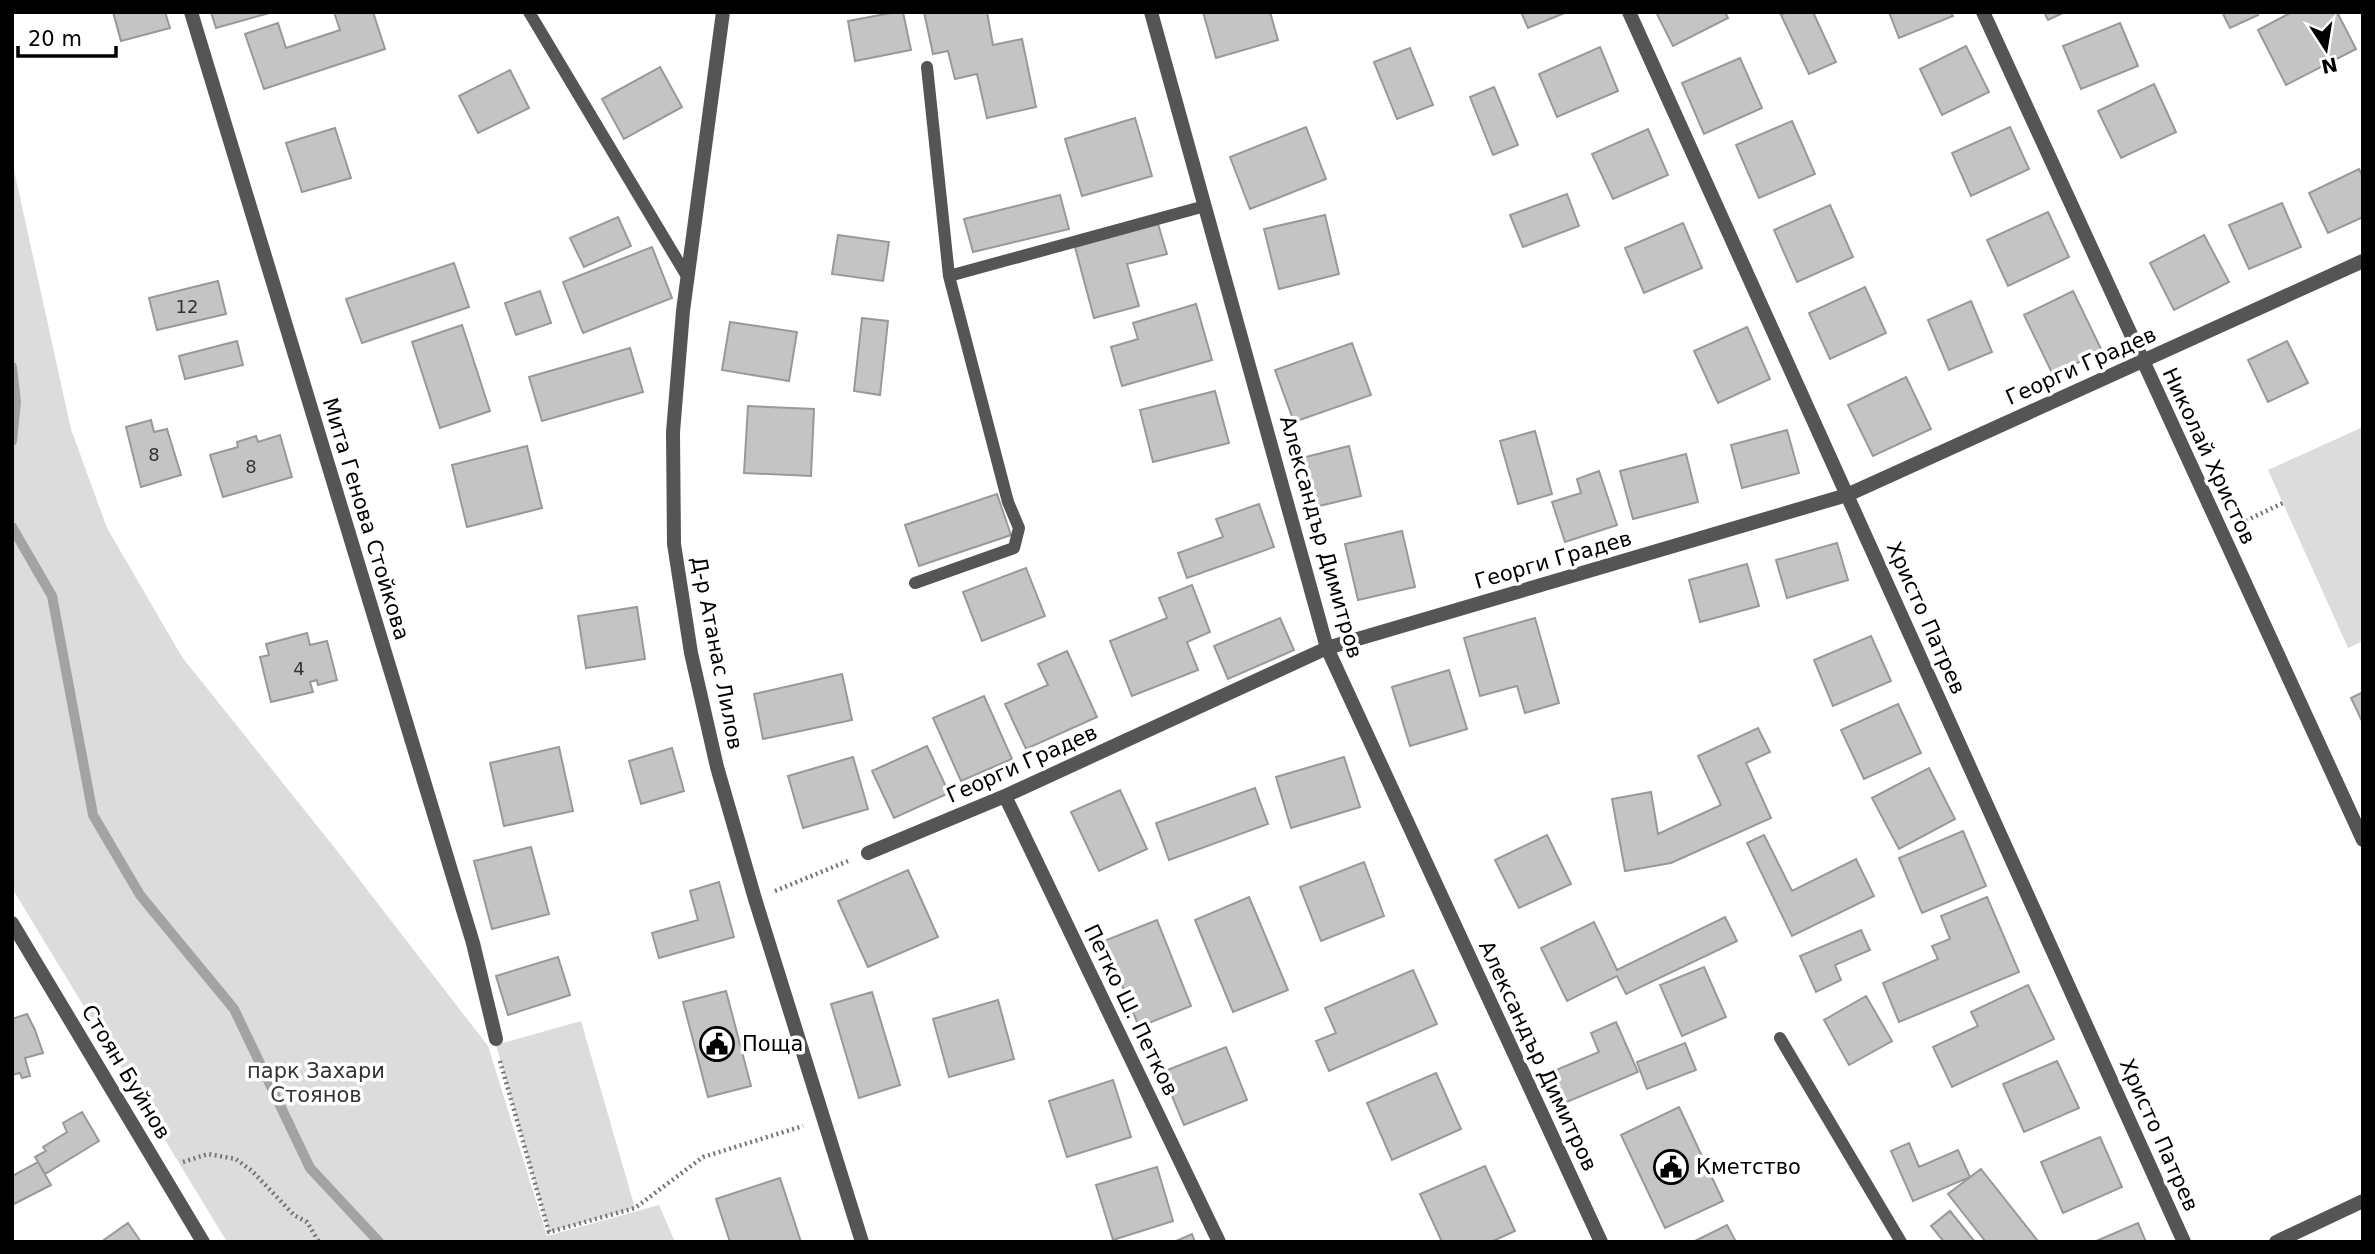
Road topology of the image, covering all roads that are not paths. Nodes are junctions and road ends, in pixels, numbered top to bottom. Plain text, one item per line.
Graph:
1 (191, 12) edge
2 (529, 12) edge
3 (723, 12) edge
4 (1151, 12) edge
5 (1629, 12) edge
6 (1983, 12) edge
7 (927, 67) dead end
8 (1205, 206) junction
9 (2363, 261) edge
10 (949, 276) junction
11 (688, 278) junction
12 (2143, 361) junction
13 (1847, 495) junction
14 (915, 583) dead end
15 (1327, 649) junction
16 (1005, 796) junction
17 (2363, 840) edge
18 (868, 853) road end
19 (12, 923) edge
20 (1780, 1038) dead end
21 (496, 1039) road end
22 (2363, 1201) edge
23 (203, 1242) edge
24 (862, 1242) edge
25 (1219, 1242) edge
26 (1601, 1242) edge
27 (1901, 1242) edge
28 (2184, 1242) edge
29 (2276, 1242) edge

1 - 21 street, Мита Генова Стойкова
2 - 11 lane
3 - 11 street, Д-р Атанас Лилов
4 - 8 street, Александър Димитров
5 - 13 street, Христо Патрев
6 - 12 street, Николай Христов
7 - 10 lane
8 - 10 lane
8 - 15 street, Александър Димитров
9 - 12 street, Георги Градев
10 - 14 lane
11 - 24 street, Д-р Атанас Лилов
12 - 13 street, Георги Градев
12 - 17 street, Николай Христов
13 - 15 street, Георги Градев
13 - 28 street, Христо Патрев
15 - 16 street, Георги Градев
15 - 26 street, Александър Димитров
16 - 18 street, Георги Градев
16 - 25 street, Петко Ш. Петков
19 - 23 street, Стоян Буйнов
20 - 27 lane
22 - 29 street

